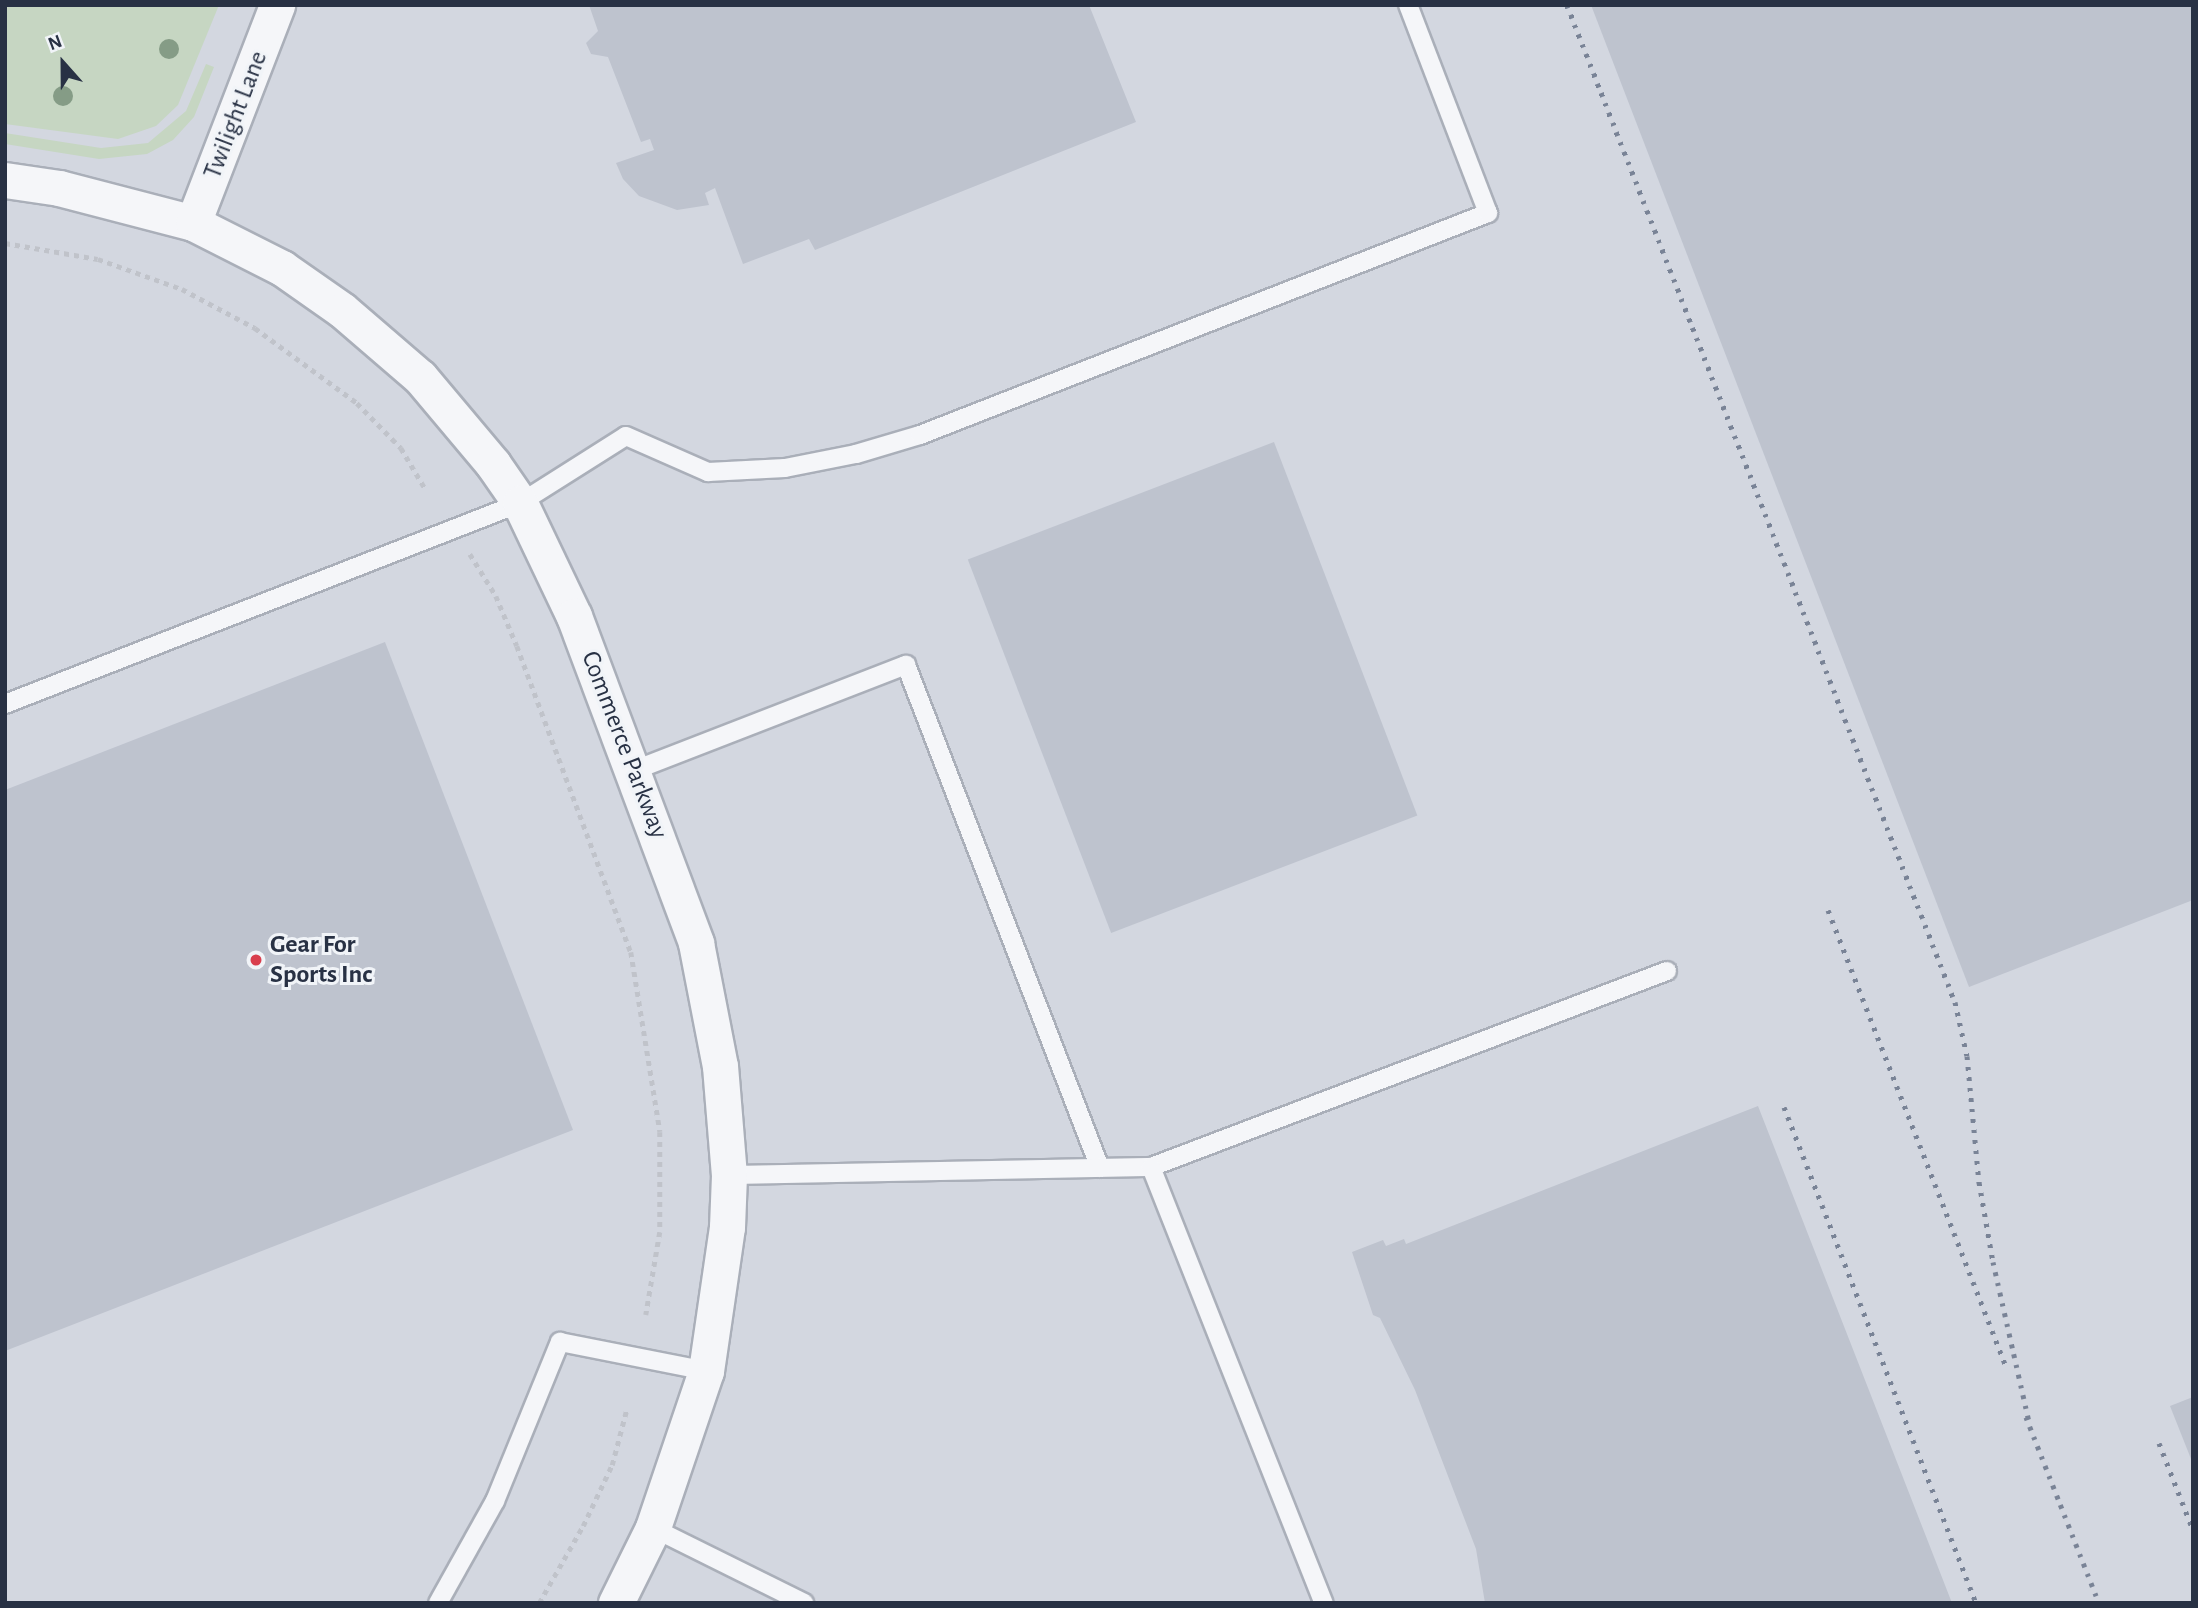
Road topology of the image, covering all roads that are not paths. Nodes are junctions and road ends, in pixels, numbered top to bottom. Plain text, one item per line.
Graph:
1 (277, 5) edge
2 (1408, 5) edge
3 (5, 180) edge
4 (193, 223) junction
5 (520, 503) junction
6 (5, 704) edge
7 (635, 770) junction
8 (1667, 971) dead end
9 (1151, 1167) junction
10 (1100, 1168) junction
11 (729, 1175) junction
12 (706, 1371) junction
13 (653, 1528) junction
14 (438, 1603) edge
15 (616, 1603) edge
16 (804, 1603) edge
17 (1324, 1603) edge

1 - 4 street, Twilight Lane
2 - 5 lane
3 - 4 street, Commerce Parkway
4 - 5 street, Commerce Parkway
5 - 6 lane
5 - 7 street, Commerce Parkway
7 - 10 lane
7 - 11 street, Commerce Parkway
8 - 9 lane
9 - 10 lane
9 - 17 lane
10 - 11 lane
11 - 12 street, Commerce Parkway
12 - 13 street, Commerce Parkway
12 - 14 lane
13 - 15 street, Commerce Parkway
13 - 16 lane

